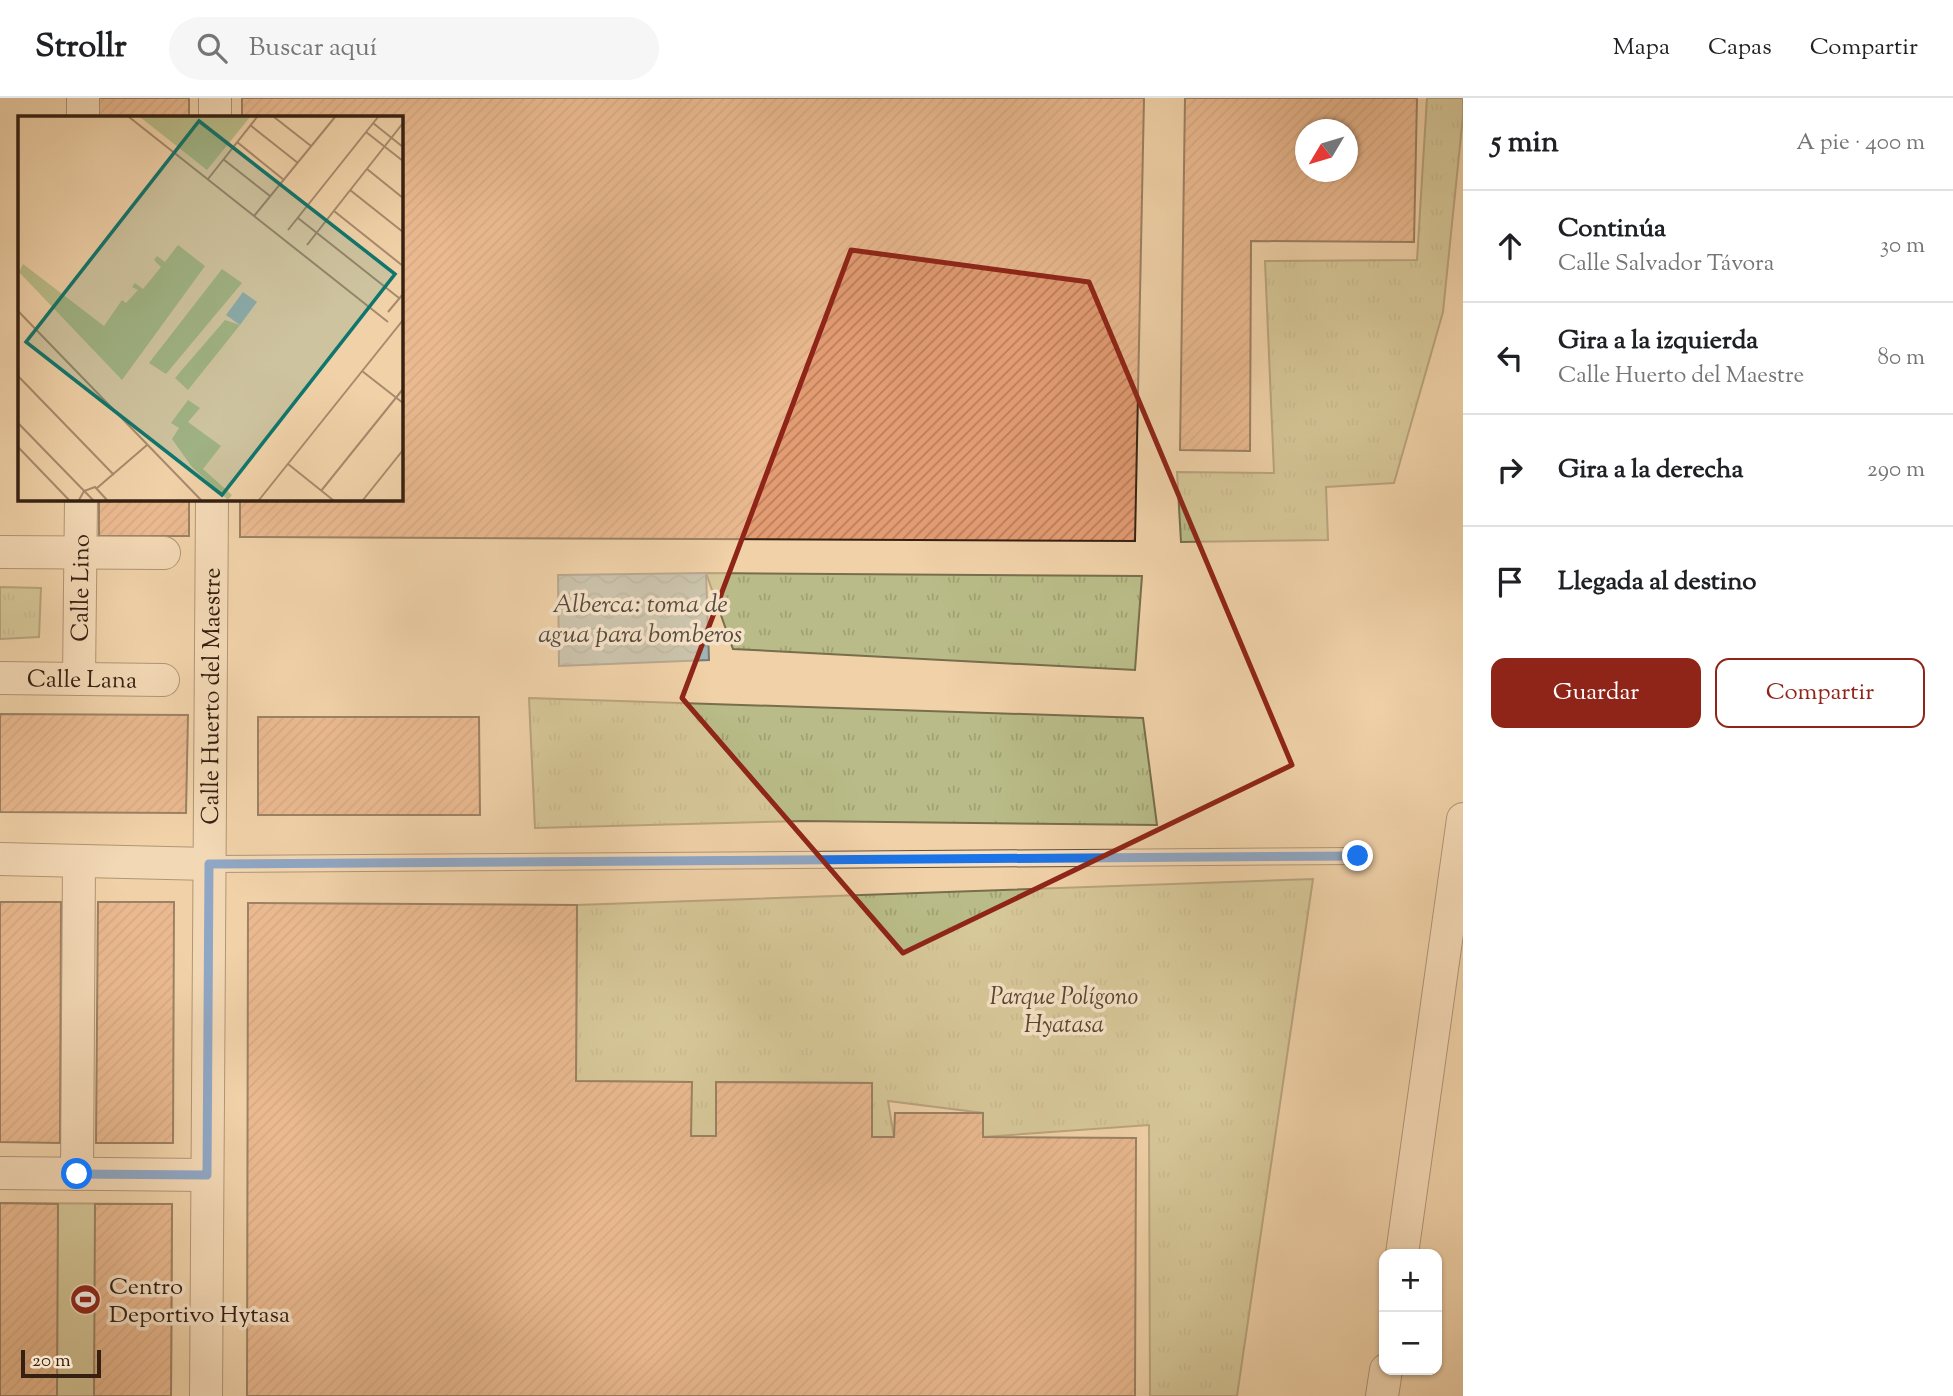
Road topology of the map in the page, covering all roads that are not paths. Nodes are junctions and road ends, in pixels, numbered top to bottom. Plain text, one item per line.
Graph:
1 (83, 98) edge
2 (215, 98) edge
3 (83, 116) edge
4 (215, 116) edge
5 (81, 500) edge
6 (212, 500) edge
7 (0, 552) edge
8 (80, 552) junction
9 (164, 553) dead end
10 (0, 678) edge
11 (79, 679) junction
12 (163, 680) dead end
13 (1463, 820) edge
14 (1358, 856) dead end
15 (0, 859) edge
16 (79, 861) junction
17 (209, 864) junction
18 (0, 1173) edge
19 (77, 1174) junction
20 (207, 1175) junction
21 (1403, 1249) edge
22 (1385, 1375) edge
23 (206, 1396) edge
24 (1382, 1396) edge

1 - 3 street
2 - 4 street
5 - 8 street, Calle Lino
6 - 17 street, Calle Huerto del Maestre
7 - 8 street
8 - 9 street
8 - 11 street, Calle Lino
10 - 11 street, Calle Lana
11 - 12 street, Calle Lana
13 - 21 street
14 - 17 lane
15 - 16 street
16 - 17 street
16 - 19 street
17 - 20 street, Calle Huerto del Maestre
18 - 19 street
19 - 20 street
20 - 23 street, Calle Huerto del Maestre
22 - 24 street

